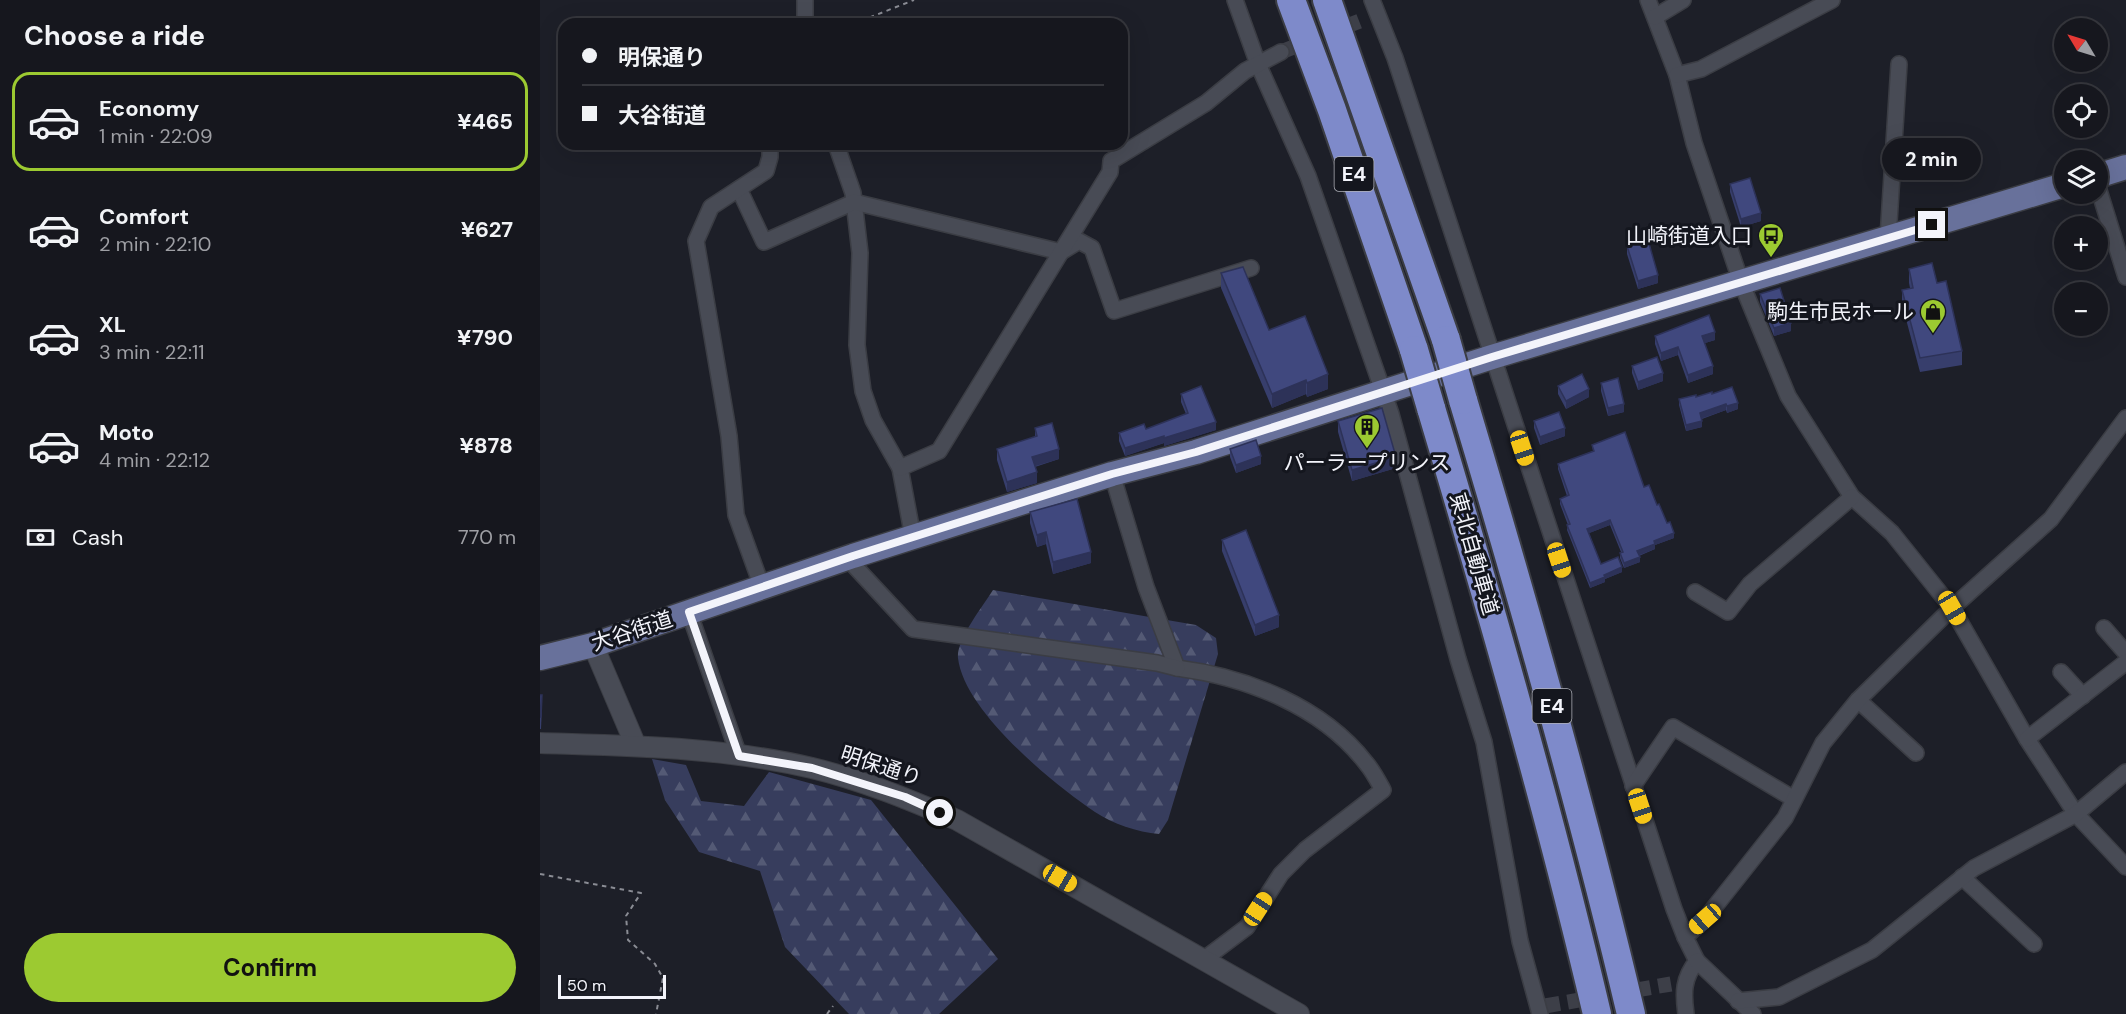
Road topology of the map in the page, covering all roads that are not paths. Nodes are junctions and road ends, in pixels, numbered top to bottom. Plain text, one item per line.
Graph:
1 (805, 0) edge
2 (1235, 0) edge
3 (1292, 0) edge
4 (1327, 0) edge
5 (1648, 0) edge
6 (1683, 0) edge
7 (1832, 0) edge
8 (1371, 11) edge
9 (1654, 17) junction
10 (805, 18) edge
11 (1281, 52) tunnel mouth
12 (1258, 64) junction
13 (1899, 64) dead end
14 (1677, 75) junction
15 (770, 150) edge
16 (838, 150) edge
17 (2126, 167) edge
18 (2108, 173) edge
19 (2054, 188) edge
20 (739, 189) junction
21 (854, 202) junction
22 (2103, 204) edge
23 (1888, 238) junction
24 (1061, 252) junction
25 (1251, 268) dead end
26 (2126, 278) edge
27 (1741, 282) junction
28 (1492, 357) junction
29 (1383, 392) junction
30 (2126, 418) edge
31 (900, 468) junction
32 (1112, 474) junction
33 (1852, 497) junction
34 (913, 537) junction
35 (847, 558) junction
36 (762, 587) junction
37 (1695, 592) dead end
38 (1952, 608) junction
39 (689, 612) junction
40 (2104, 628) dead end
41 (540, 644) edge
42 (582, 647) junction
43 (2126, 653) edge
44 (540, 658) edge
45 (2126, 662) edge
46 (1177, 668) junction
47 (2061, 672) dead end
48 (2083, 696) junction
49 (1858, 700) junction
50 (2027, 739) junction
51 (540, 743) edge
52 (636, 746) junction
53 (1916, 753) dead end
54 (739, 756) junction
55 (2126, 772) edge
56 (1633, 786) junction
57 (1794, 799) junction
58 (2076, 814) junction
59 (2126, 867) edge
60 (1962, 878) junction
61 (1685, 937) junction
62 (2034, 944) dead end
63 (1203, 960) junction
64 (1696, 961) junction
65 (1738, 1000) junction
66 (1541, 1009) edge
67 (1299, 1014) edge
68 (1597, 1014) edge
69 (1631, 1014) edge
70 (1686, 1014) edge
71 (1753, 1014) edge

1 - 10 street
2 - 12 street
3 - 68 highway, 東北自動車道 / E4, bridge
4 - 69 highway, 東北自動車道 / E4, bridge
5 - 9 street
6 - 9 street
7 - 14 street
8 - 28 street
9 - 14 street
11 - 12 street
12 - 24 street
12 - 29 street
13 - 23 street
14 - 27 street
15 - 20 street
16 - 21 street
17 - 18 main road
19 - 23 main road, 大谷街道
20 - 21 street
20 - 36 street
21 - 24 street
21 - 31 street
22 - 26 street
23 - 27 main road, 大谷街道
24 - 25 street
24 - 31 street
27 - 28 main road, 大谷街道
27 - 33 street
28 - 29 main road, 大谷街道
28 - 56 street
29 - 32 main road, 大谷街道
29 - 66 street
30 - 38 street
31 - 34 street
32 - 34 main road, 大谷街道
32 - 46 street
33 - 37 street
33 - 38 street
34 - 35 main road, 大谷街道
35 - 36 main road, 大谷街道
35 - 46 street
36 - 39 main road, 大谷街道
38 - 49 street
38 - 50 street
39 - 42 main road, 大谷街道
39 - 54 street
40 - 43 street
41 - 42 street
42 - 44 main road, 大谷街道
42 - 52 street
45 - 48 street
46 - 63 street
47 - 48 street
48 - 50 street
49 - 53 street
49 - 57 street
50 - 58 street
51 - 52 street, 明保通り
52 - 54 street, 明保通り
54 - 63 street, 明保通り
55 - 58 street
56 - 57 street
56 - 61 street
57 - 61 street
58 - 59 street
58 - 60 street
60 - 62 street
60 - 65 street
61 - 64 street
63 - 67 street, 明保通り
64 - 65 street
64 - 70 street
65 - 71 street

